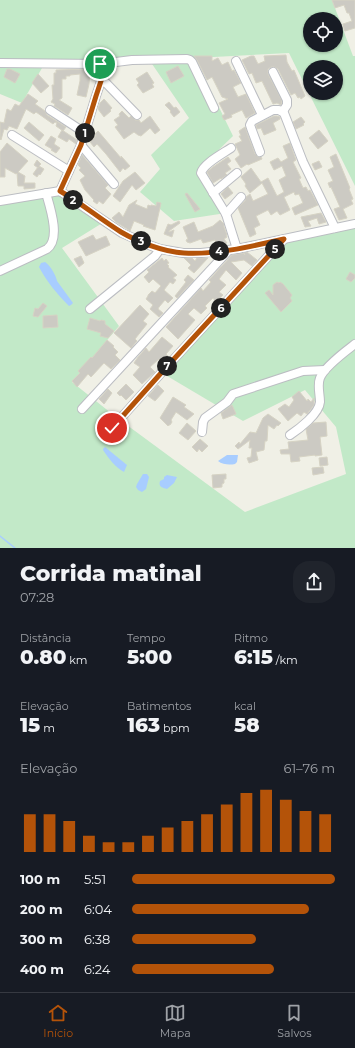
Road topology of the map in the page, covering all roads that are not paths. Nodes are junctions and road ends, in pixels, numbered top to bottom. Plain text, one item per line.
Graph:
1 (236, 61) dead end
2 (0, 63) edge
3 (107, 63) junction
4 (273, 72) dead end
5 (101, 80) junction
6 (214, 108) dead end
7 (50, 110) dead end
8 (283, 111) junction
9 (137, 115) dead end
10 (262, 115) junction
11 (85, 133) junction
12 (12, 135) dead end
13 (81, 145) junction
14 (231, 148) dead end
15 (260, 152) dead end
16 (69, 171) junction
17 (237, 173) dead end
18 (114, 184) dead end
19 (60, 191) junction
20 (46, 193) junction
21 (213, 193) junction
22 (241, 197) dead end
23 (0, 201) edge
24 (226, 214) junction
25 (355, 224) edge
26 (335, 228) junction
27 (284, 239) junction
28 (160, 249) junction
29 (233, 249) junction
30 (0, 271) edge
31 (90, 309) dead end
32 (355, 344) edge
33 (325, 370) junction
34 (82, 410) dead end
35 (112, 428) dead end
36 (202, 432) dead end
37 (290, 435) dead end

1 - 10 street
2 - 3 street
3 - 5 street
3 - 6 street
4 - 8 street
5 - 9 street
5 - 11 street
7 - 11 street
8 - 10 street
8 - 26 street
10 - 15 street
11 - 13 street
12 - 16 street
13 - 16 street
13 - 18 street
14 - 21 street
16 - 19 street
17 - 21 street
19 - 20 street
19 - 28 street
20 - 23 street
20 - 30 street
21 - 24 street
22 - 24 street
24 - 29 street
25 - 26 street
26 - 27 street
27 - 29 street
27 - 35 street
28 - 29 street
28 - 31 street
29 - 34 street
32 - 33 street
33 - 36 street
33 - 37 street

